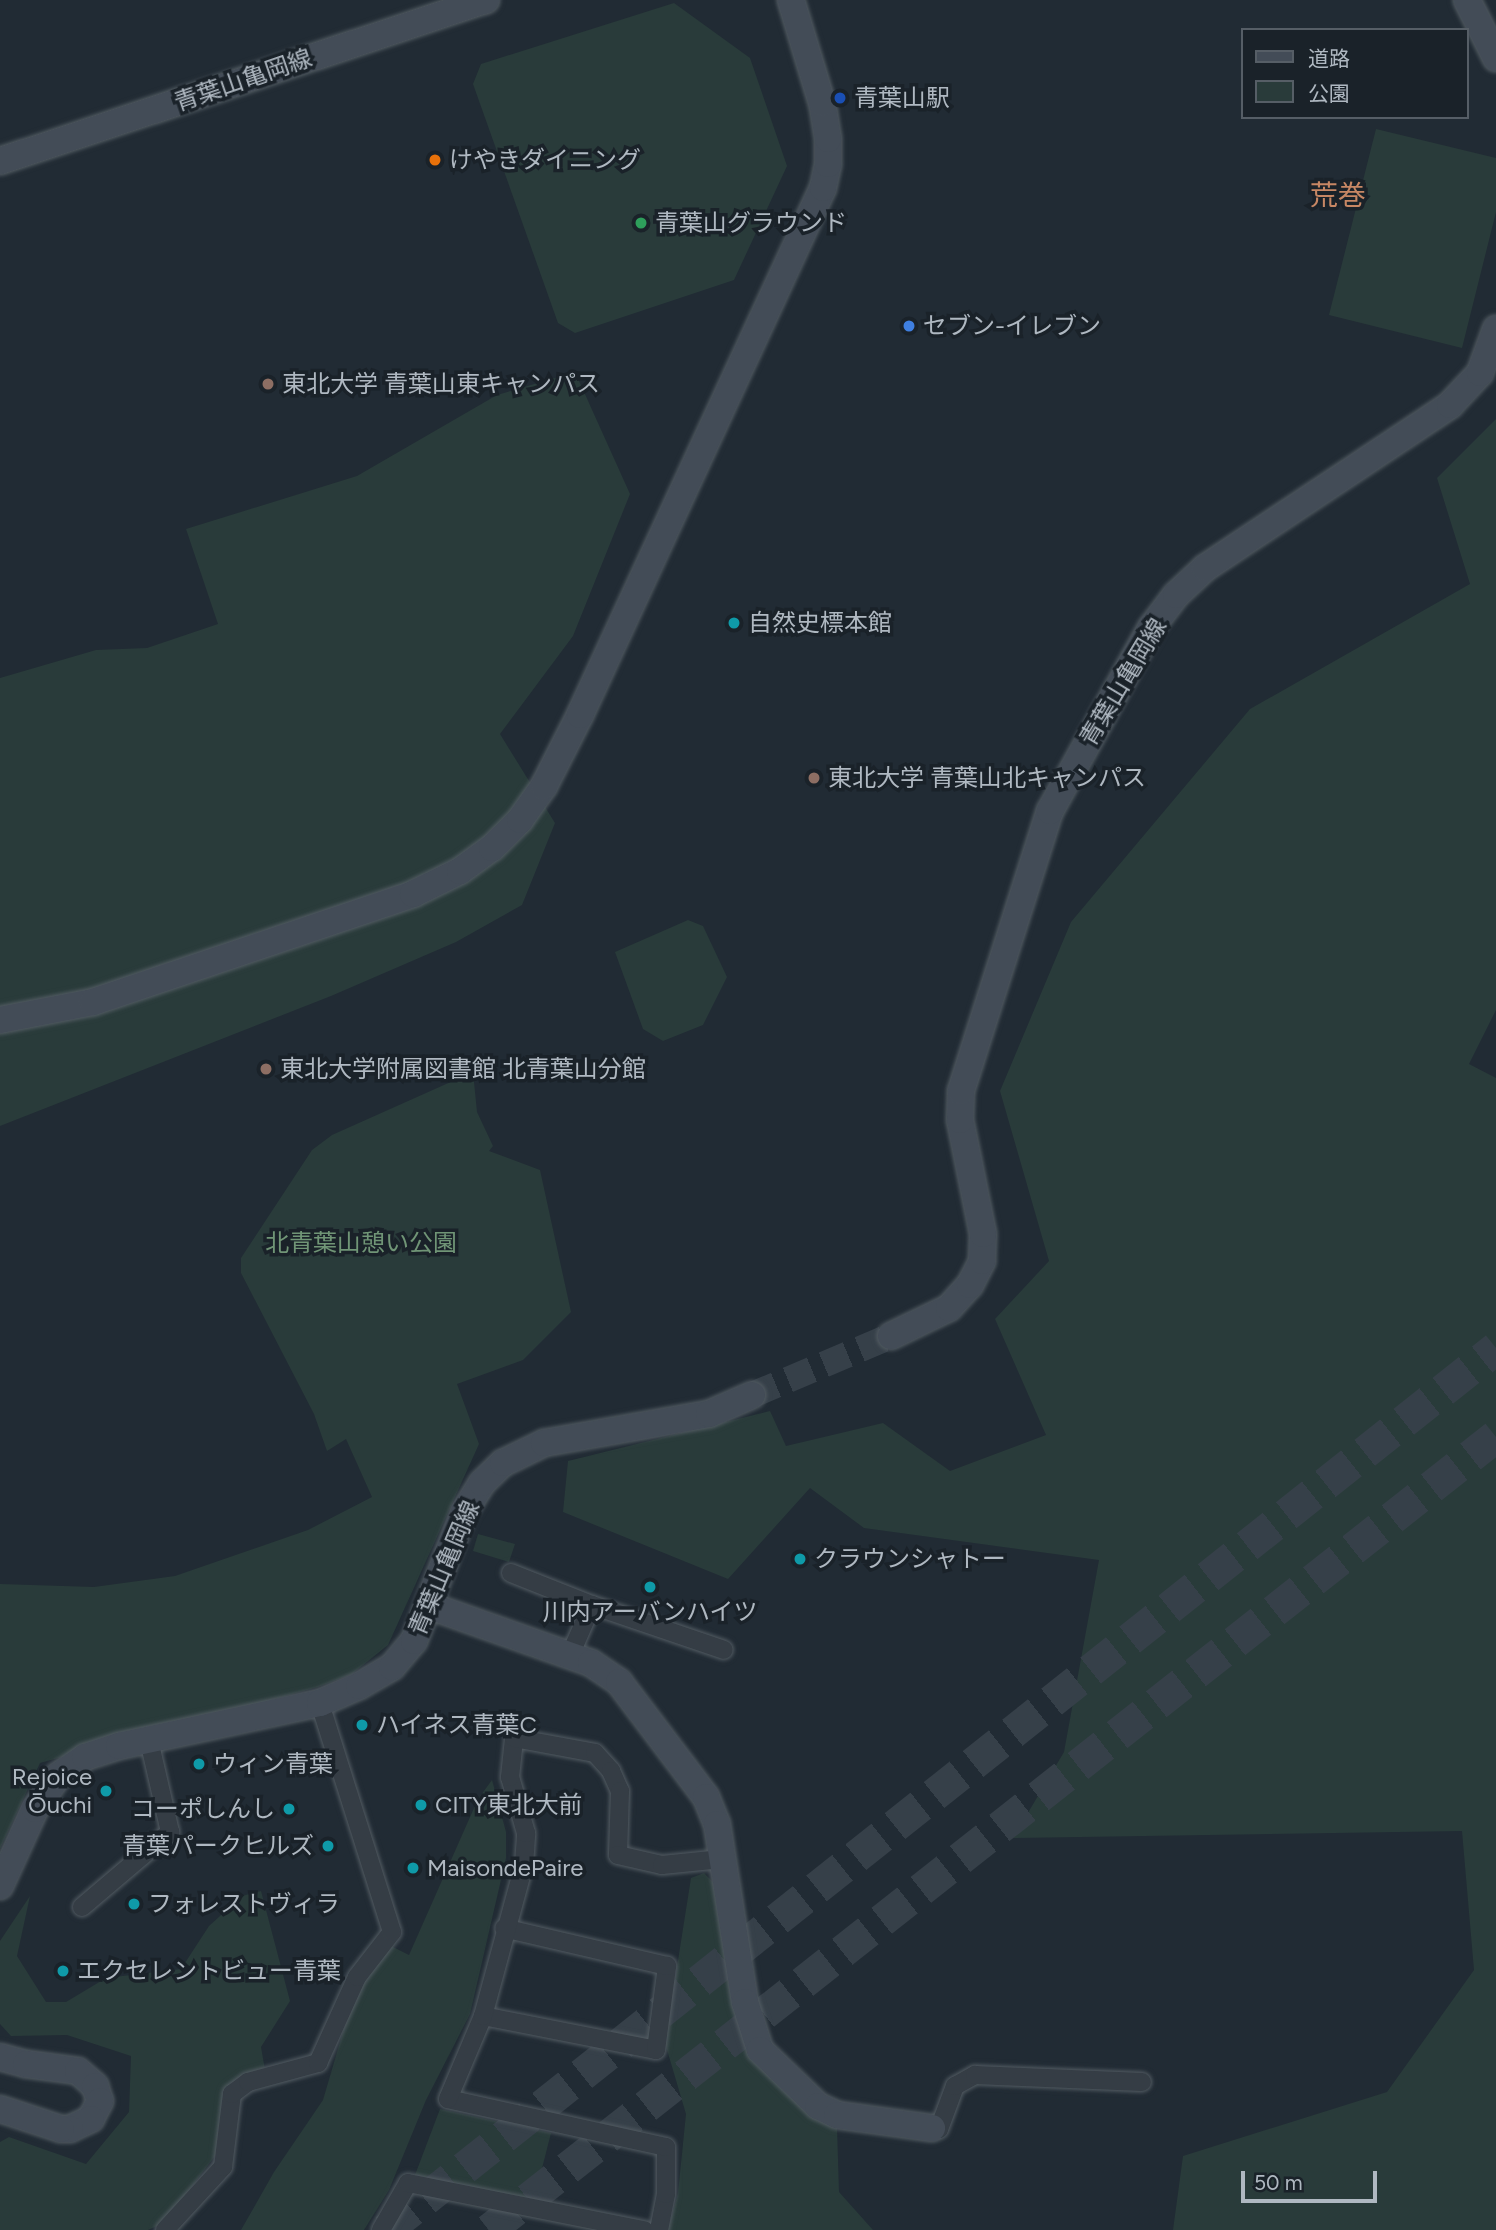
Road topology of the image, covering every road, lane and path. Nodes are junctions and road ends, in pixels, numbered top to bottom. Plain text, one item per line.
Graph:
1 (486, 0) edge
2 (791, 0) edge
3 (1467, 0) edge
4 (1496, 58) edge
5 (0, 161) edge
6 (1496, 329) edge
7 (0, 1020) edge
8 (891, 1336) tunnel mouth
9 (752, 1395) tunnel mouth
10 (511, 1573) dead end
11 (592, 1605) junction
12 (430, 1606) junction
13 (724, 1650) dead end
14 (570, 1655) junction
15 (320, 1703) junction
16 (149, 1740) junction
17 (722, 1859) junction
18 (0, 1886) edge
19 (82, 1907) dead end
20 (504, 1928) junction
21 (483, 2016) junction
22 (0, 2057) edge
23 (1142, 2082) dead end
24 (0, 2109) edge
25 (932, 2128) joint
26 (165, 2230) edge
27 (381, 2230) edge
28 (644, 2230) edge
29 (659, 2230) edge

1 - 5 street, 青葉山亀岡線
2 - 7 street
3 - 4 street
6 - 8 street, 青葉山亀岡線
9 - 12 street, 青葉山亀岡線
10 - 11 street
11 - 13 street
11 - 14 street
12 - 14 street
12 - 15 street, 青葉山亀岡線
14 - 17 street
15 - 16 street, 青葉山亀岡線
15 - 26 street
16 - 18 street, 青葉山亀岡線
16 - 19 street
17 - 20 street
17 - 25 street
20 - 21 street
20 - 21 street
21 - 29 street
22 - 24 street
23 - 25 street
27 - 28 street

